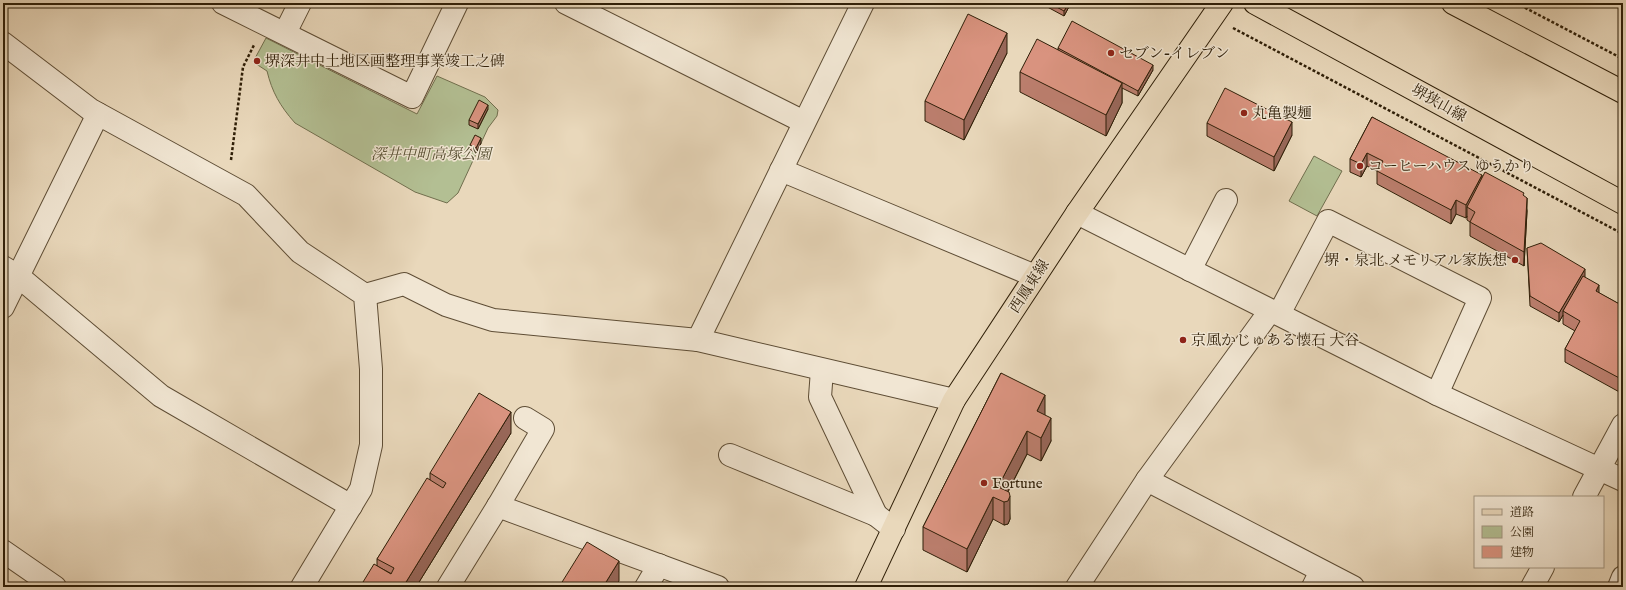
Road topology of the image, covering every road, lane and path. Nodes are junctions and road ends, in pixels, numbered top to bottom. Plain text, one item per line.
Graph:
1 (223, 3) edge
2 (300, 3) edge
3 (457, 3) edge
4 (566, 3) edge
5 (862, 3) edge
6 (1185, 3) edge
7 (1222, 3) edge
8 (1255, 3) edge
9 (1454, 3) edge
10 (1516, 3) edge
11 (1191, 6) dead end
12 (265, 24) junction
13 (1228, 26) dead end
14 (285, 33) junction
15 (3, 44) edge
16 (1623, 59) edge
17 (1623, 92) edge
18 (98, 114) junction
19 (804, 122) junction
20 (781, 170) junction
21 (228, 185) junction
22 (1226, 200) dead end
23 (1623, 203) edge
24 (1077, 213) junction
25 (1623, 234) edge
26 (1190, 270) junction
27 (10, 272) edge
28 (1035, 276) junction
29 (365, 295) junction
30 (3, 307) edge
31 (1274, 313) junction
32 (698, 340) junction
33 (822, 370) junction
34 (1437, 394) junction
35 (954, 400) junction
36 (525, 418) dead end
37 (1623, 425) edge
38 (730, 455) dead end
39 (1599, 470) junction
40 (1147, 480) junction
41 (1623, 480) edge
42 (1585, 496) edge
43 (351, 506) junction
44 (498, 506) junction
45 (876, 515) junction
46 (894, 528) junction
47 (3, 550) edge
48 (659, 565) junction
49 (1542, 568) edge
50 (1623, 576) edge
51 (1317, 579) edge
52 (55, 587) edge
53 (302, 587) edge
54 (448, 587) edge
55 (646, 587) edge
56 (718, 587) edge
57 (866, 587) edge
58 (1077, 587) edge
59 (1353, 587) edge
60 (1532, 587) edge
61 (1619, 587) edge

1 - 12 street
2 - 14 street
3 - 14 street
4 - 19 street
5 - 19 street
6 - 11 path
7 - 24 main road, 西鳳東線
8 - 23 main road, 堺狭山線
9 - 17 main road
10 - 16 path
12 - 14 street
12 - 21 path
13 - 25 path
15 - 18 street
18 - 21 street
18 - 27 street
19 - 20 street
20 - 28 street
20 - 32 street
21 - 29 street
22 - 26 street
24 - 26 street
24 - 28 main road, 西鳳東線
26 - 31 street
27 - 30 street
27 - 43 street
28 - 35 main road, 西鳳東線
29 - 32 street
29 - 43 street
31 - 34 street
31 - 34 street
31 - 40 street
32 - 33 street
33 - 35 street
33 - 45 street
34 - 39 street
35 - 46 main road, 西鳳東線
36 - 44 street
37 - 39 street
38 - 45 street
39 - 41 street
39 - 42 street
40 - 51 street
40 - 58 street
43 - 53 street
44 - 48 street
44 - 54 street
45 - 46 street
46 - 57 main road, 西鳳東線
47 - 52 street
48 - 55 street
48 - 56 street
49 - 60 street
50 - 61 street
51 - 59 street

